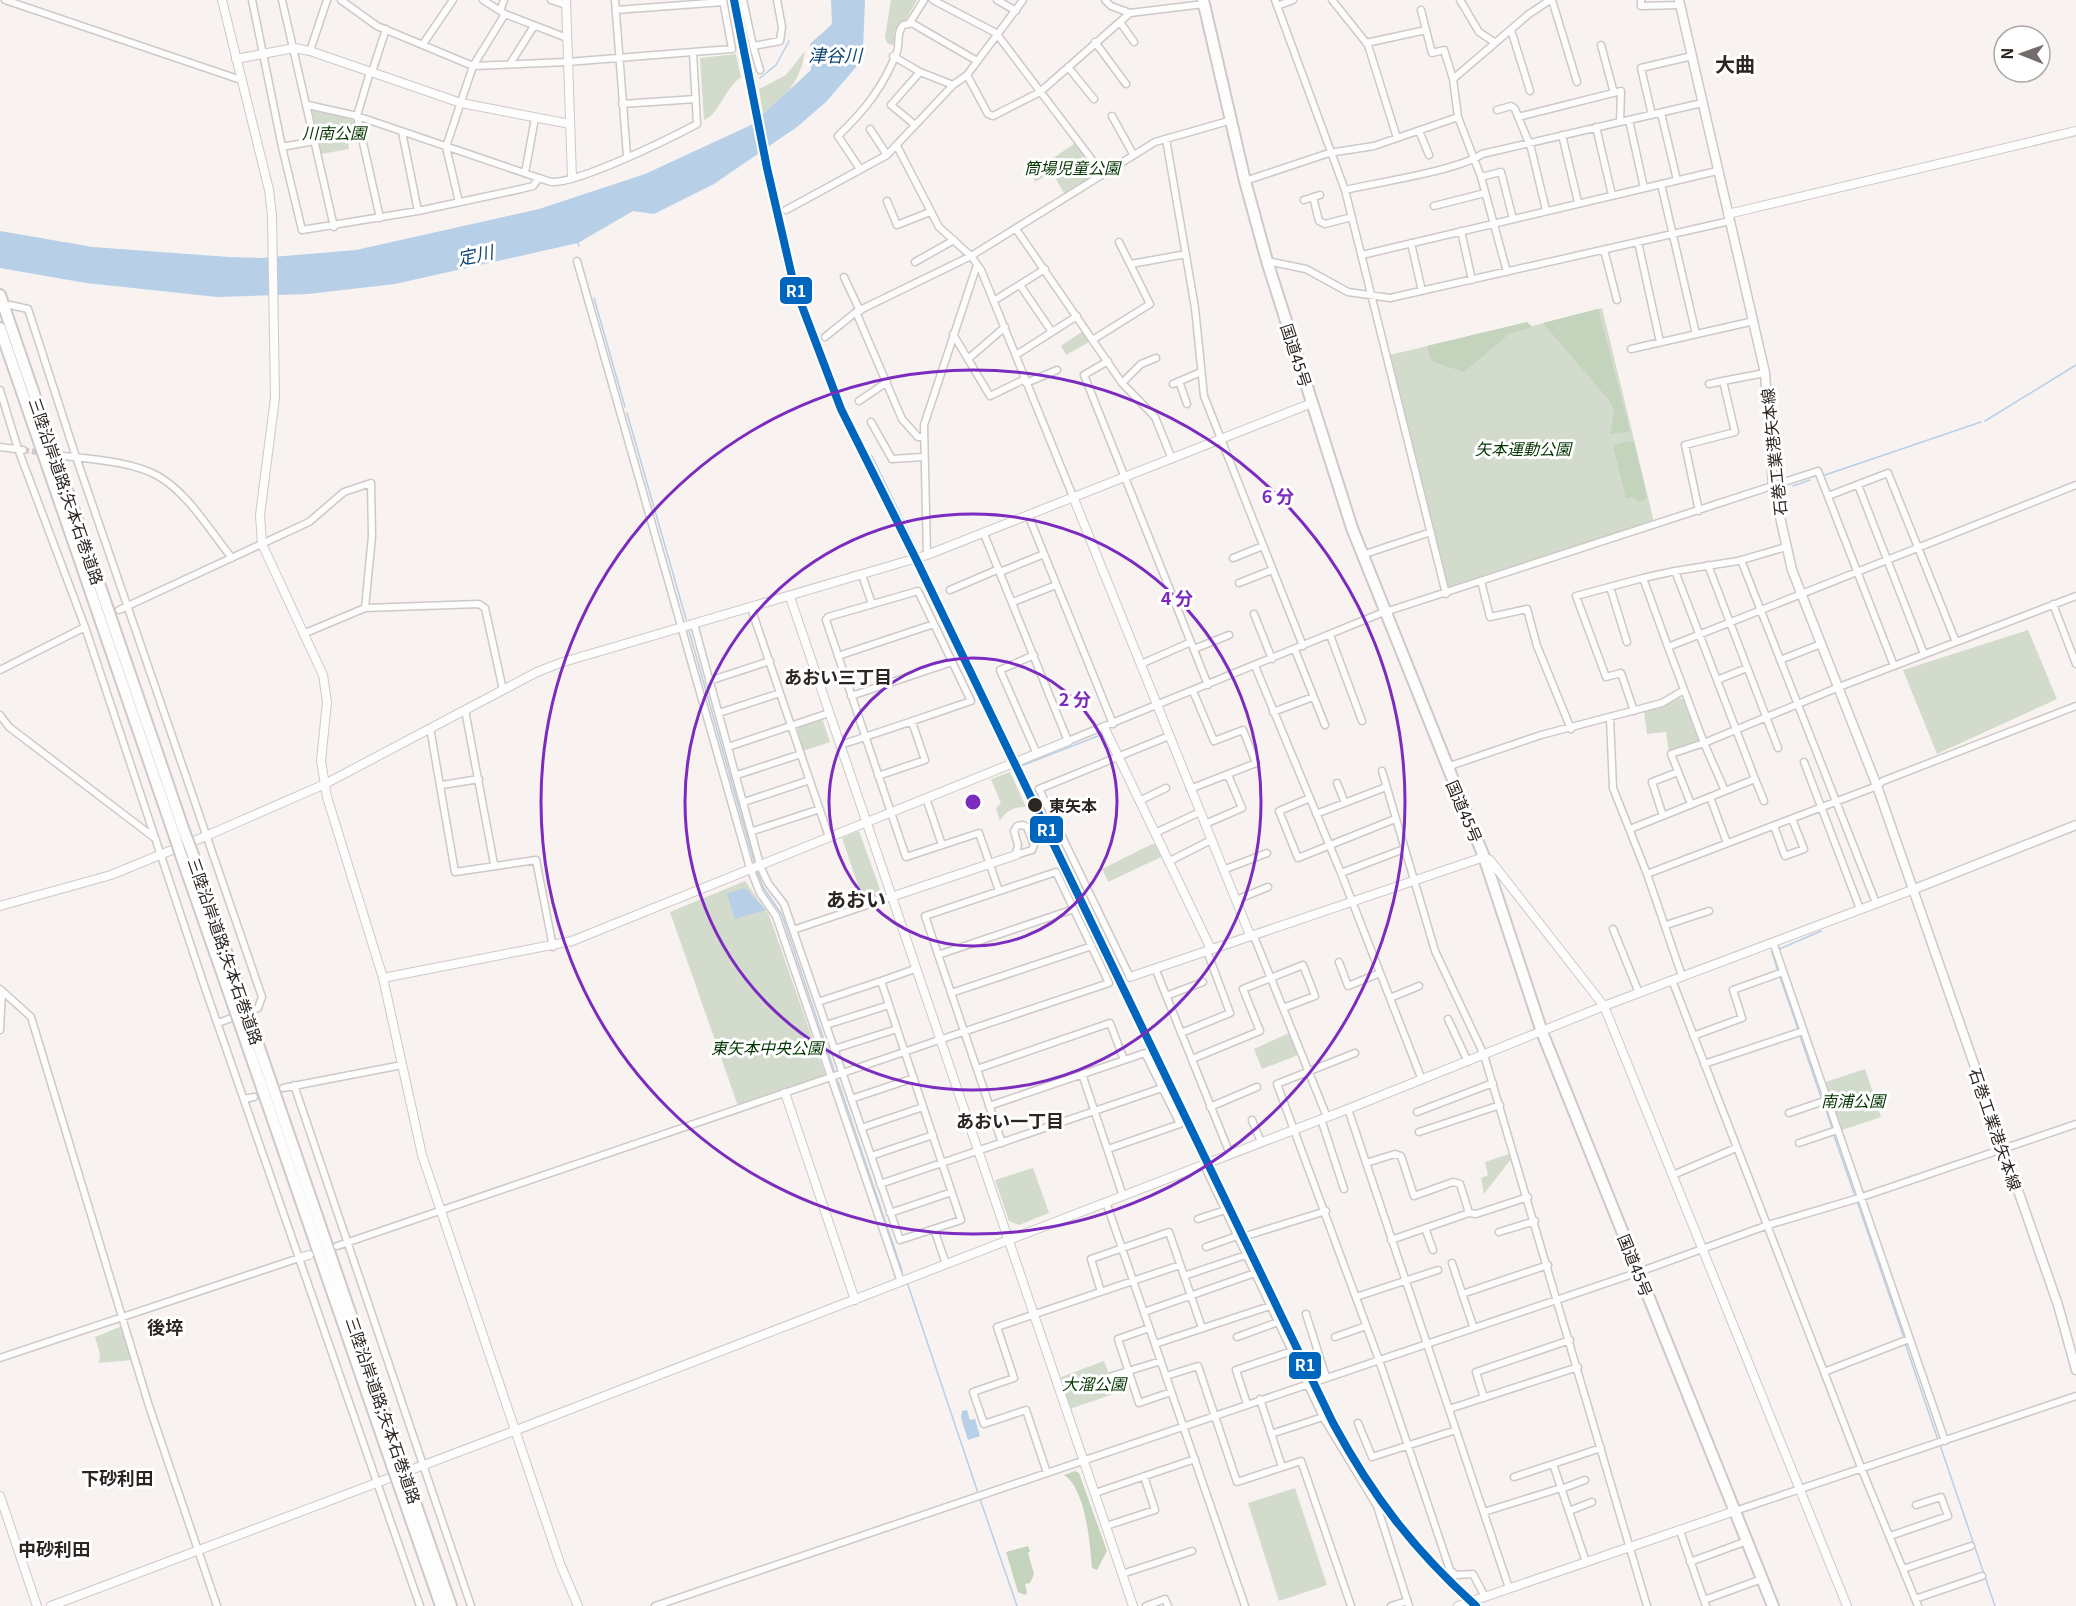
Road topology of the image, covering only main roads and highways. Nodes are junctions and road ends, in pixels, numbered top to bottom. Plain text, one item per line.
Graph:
1 (1204, 2) edge
2 (1680, 2) edge
3 (4, 300) edge
4 (0, 328) edge
5 (2076, 825) edge
6 (180, 835) junction
7 (1912, 890) junction
8 (2076, 1370) edge
9 (404, 1484) junction
10 (441, 1606) edge
11 (451, 1606) edge
12 (1773, 1606) edge

1 - 12 highway, 国道45号
2 - 7 main road, 石巻工業港矢本線
3 - 6 highway, 三陸沿岸道路;矢本石巻道路
4 - 6 highway, 三陸沿岸道路;矢本石巻道路
5 - 7 main road
6 - 9 highway, 三陸沿岸道路;矢本石巻道路, bridge
7 - 8 main road, 石巻工業港矢本線
9 - 10 highway, 三陸沿岸道路;矢本石巻道路
9 - 11 highway, 三陸沿岸道路;矢本石巻道路

